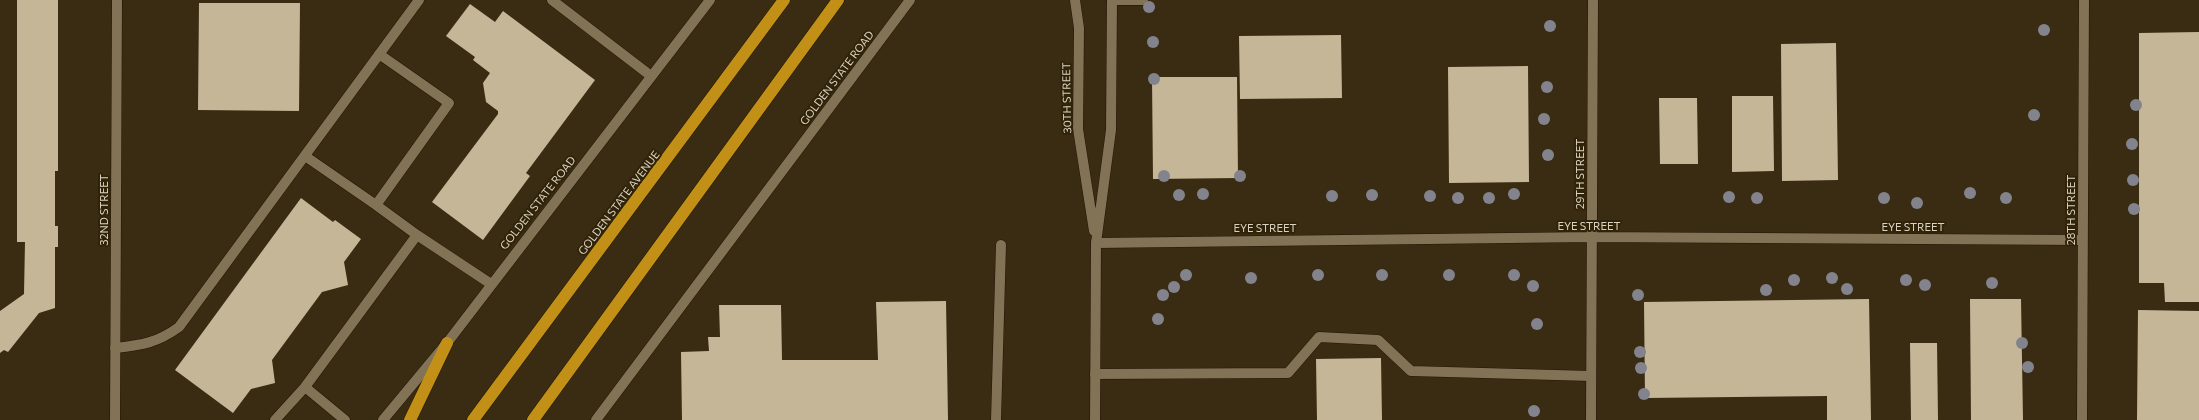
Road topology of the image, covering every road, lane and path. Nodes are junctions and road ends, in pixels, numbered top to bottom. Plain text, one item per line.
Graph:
1 (117, 0) edge
2 (419, 0) edge
3 (552, 0) edge
4 (710, 0) edge
5 (784, 0) edge
6 (838, 0) edge
7 (910, 0) edge
8 (1075, 0) edge
9 (1112, 0) edge
10 (1143, 0) edge
11 (1593, 0) edge
12 (2084, 0) edge
13 (379, 54) junction
14 (651, 76) junction
15 (305, 156) junction
16 (376, 205) junction
17 (417, 235) junction
18 (1592, 237) junction
19 (2082, 240) junction
20 (1096, 243) junction
21 (1002, 245) dead end
22 (491, 284) junction
23 (447, 343) junction
24 (115, 348) junction
25 (1096, 374) junction
26 (1591, 376) junction
27 (305, 388) junction
28 (116, 420) edge
29 (275, 420) edge
30 (345, 420) edge
31 (383, 420) edge
32 (410, 420) edge
33 (473, 420) edge
34 (533, 420) edge
35 (596, 420) edge
36 (996, 420) edge
37 (1095, 420) edge
38 (1591, 420) edge
39 (2082, 420) edge

1 - 24 street, 32ND STREET
2 - 13 street
3 - 14 street
4 - 14 street, GOLDEN STATE ROAD
5 - 33 highway, GOLDEN STATE AVENUE
6 - 34 highway
7 - 35 street, GOLDEN STATE ROAD
8 - 20 street, 30TH STREET
9 - 10 street
9 - 20 street, 30TH STREET
11 - 18 street, 29TH STREET
12 - 19 street, 28TH STREET
13 - 15 street
13 - 16 street
14 - 22 street, GOLDEN STATE ROAD
15 - 16 street
15 - 24 street
16 - 17 street
17 - 22 street
17 - 27 street
18 - 19 street, EYE STREET
18 - 20 street, EYE STREET
18 - 26 street, 29TH STREET
19 - 39 street, 28TH STREET
20 - 25 street, 30TH STREET
21 - 36 street
22 - 23 street, GOLDEN STATE ROAD
23 - 31 street, GOLDEN STATE ROAD
23 - 32 highway
24 - 28 street, 32ND STREET
25 - 26 street
25 - 37 street, 30TH STREET
26 - 38 street, 29TH STREET
27 - 29 street
27 - 30 street

